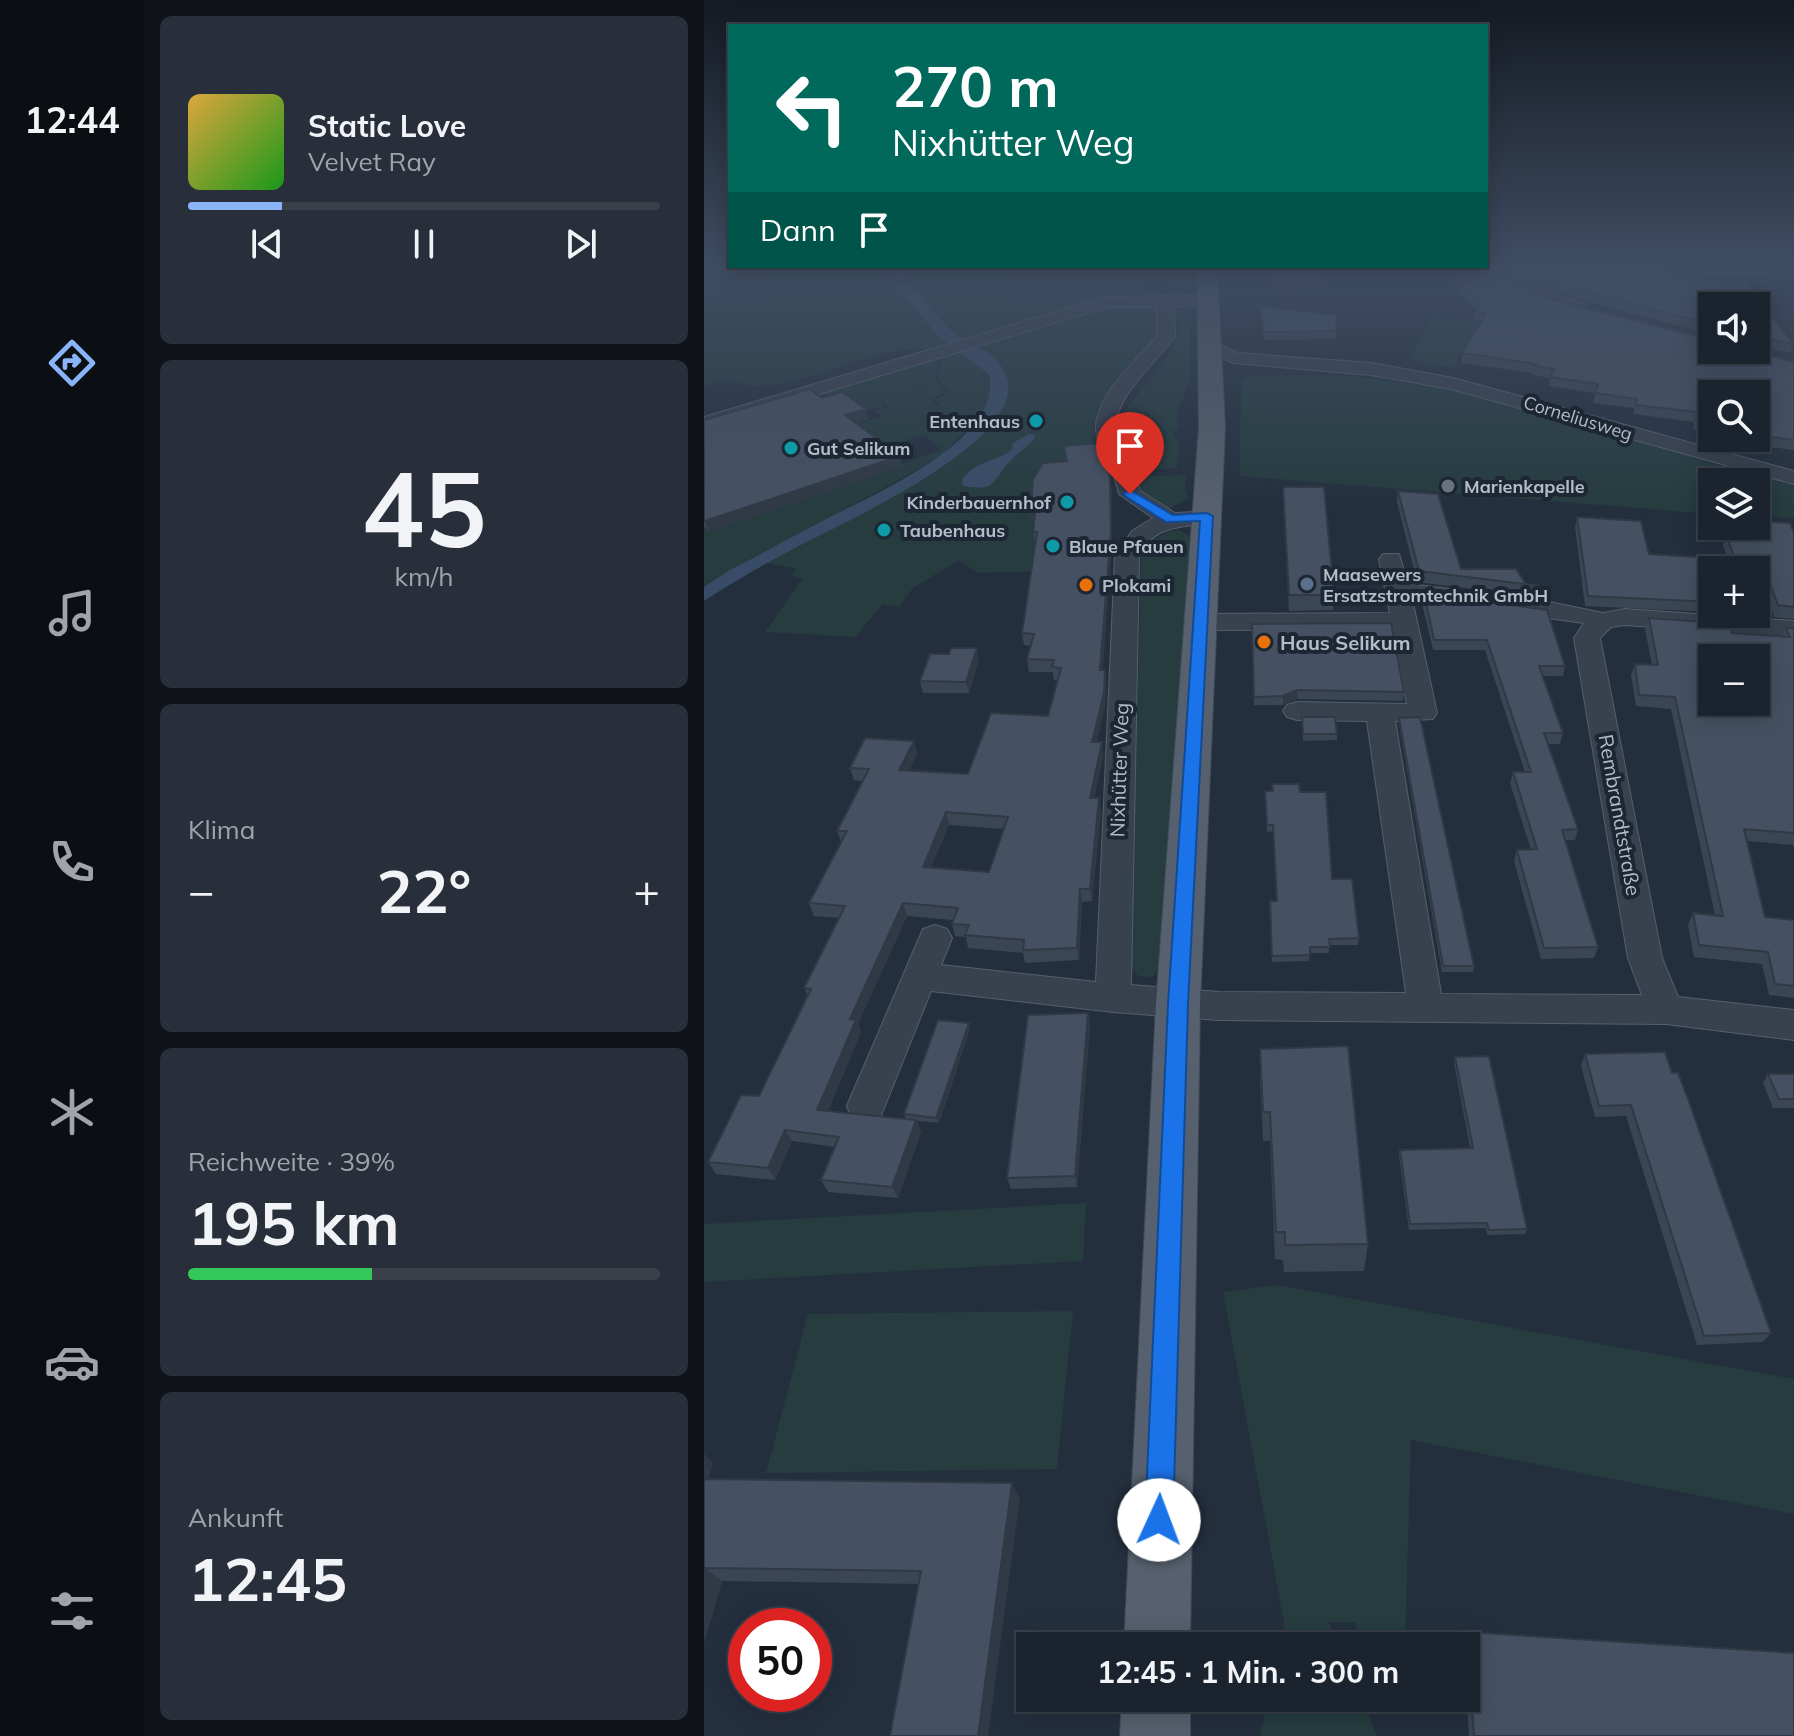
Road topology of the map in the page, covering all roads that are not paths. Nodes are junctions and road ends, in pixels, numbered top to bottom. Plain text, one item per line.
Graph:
1 (962, 345) edge
2 (1161, 345) edge
3 (1210, 345) edge
4 (1210, 361) junction
5 (1312, 366) junction
6 (704, 423) edge
7 (1794, 478) edge
8 (1130, 494) junction
9 (1188, 518) junction
10 (1132, 543) junction
11 (1391, 559) dead end
12 (1397, 590) junction
13 (1404, 621) junction
14 (1601, 621) junction
15 (1200, 622) junction
16 (1794, 629) edge
17 (1297, 711) dead end
18 (1380, 712) junction
19 (935, 938) dead end
20 (918, 976) junction
21 (1113, 998) junction
22 (1178, 1004) junction
23 (1426, 1009) junction
24 (1666, 1010) junction
25 (1794, 1025) edge
26 (866, 1106) dead end
27 (1157, 1632) edge
28 (1156, 1712) edge
29 (1155, 1736) edge

1 - 6 street
2 - 8 street, Nixhütter Weg
3 - 4 main road
4 - 5 street, Corneliusweg
4 - 5 street, Corneliusweg
4 - 9 main road
5 - 7 street, Corneliusweg
8 - 9 street
8 - 10 street, Nixhütter Weg
9 - 10 street
9 - 15 main road
10 - 21 street, Nixhütter Weg
11 - 12 street
12 - 13 street
12 - 14 street
13 - 15 street
13 - 18 street
14 - 16 street
14 - 24 street, Rembrandtstraße
15 - 22 main road
17 - 18 street
18 - 23 street
19 - 20 street
20 - 21 street
20 - 26 street
21 - 22 street
22 - 23 street
22 - 27 main road
23 - 24 street
24 - 25 street
28 - 29 main road

